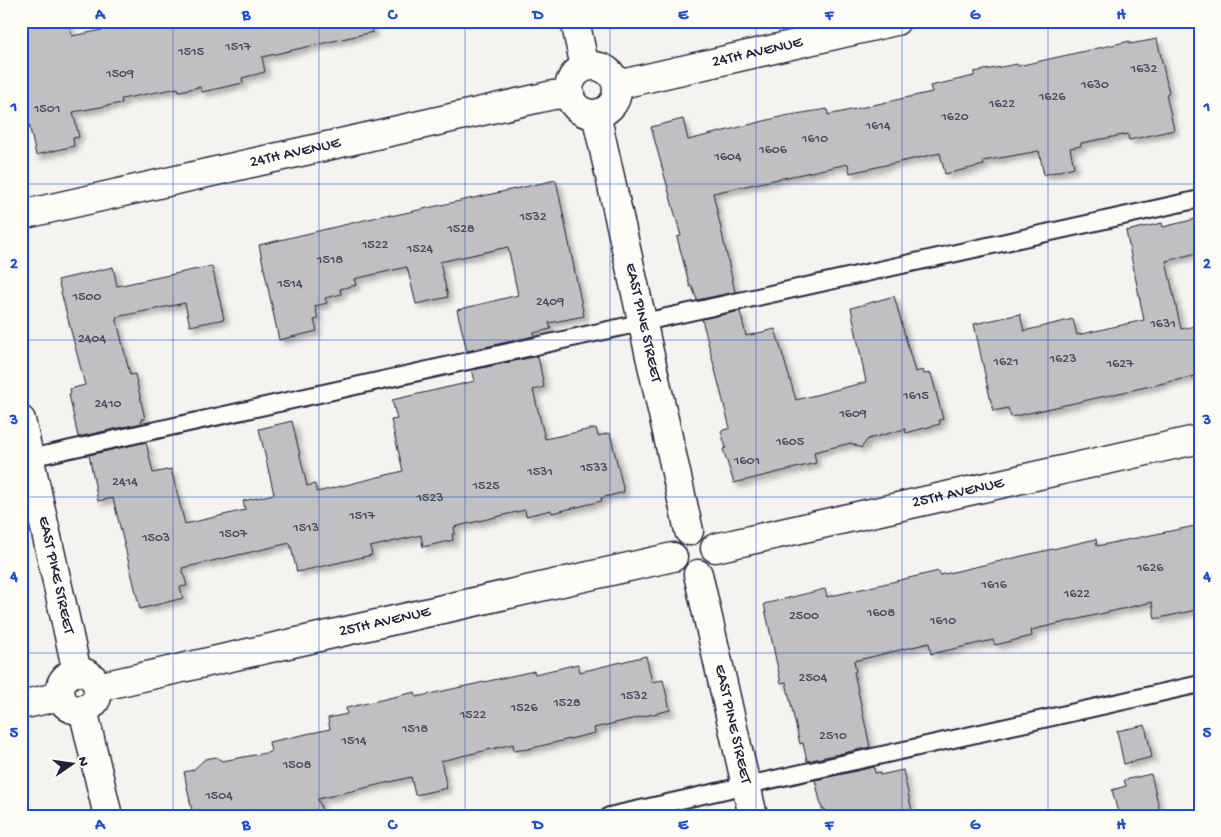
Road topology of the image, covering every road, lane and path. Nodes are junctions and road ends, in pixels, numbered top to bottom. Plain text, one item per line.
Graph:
1 (575, 21) edge
2 (896, 21) edge
3 (585, 67) junction
4 (617, 85) junction
5 (570, 94) junction
6 (596, 114) junction
7 (1200, 200) edge
8 (21, 215) edge
9 (642, 321) junction
10 (21, 420) edge
11 (1200, 439) edge
12 (30, 458) junction
13 (689, 531) junction
14 (715, 548) junction
15 (673, 557) junction
16 (698, 574) junction
17 (1200, 684) edge
18 (80, 691) junction
19 (21, 705) edge
20 (746, 785) junction
21 (108, 816) edge
22 (609, 816) edge
23 (753, 816) edge

1 - 3 street
2 - 4 street, 24TH AVENUE
3 - 4 street
3 - 5 street
4 - 6 street
5 - 6 street
5 - 8 street, 24TH AVENUE
6 - 9 street, EAST PINE STREET
7 - 9 lane
9 - 12 lane
9 - 13 street, EAST PINE STREET
10 - 12 street, EAST PIKE STREET
11 - 14 street, 25TH AVENUE
12 - 18 street, EAST PIKE STREET
13 - 14 street
13 - 15 street
14 - 16 street
15 - 16 street
15 - 18 street, 25TH AVENUE
16 - 20 street, EAST PINE STREET
17 - 20 lane
18 - 19 street, 25TH AVENUE
18 - 21 street, EAST PIKE STREET
20 - 22 lane
20 - 23 street, EAST PINE STREET

